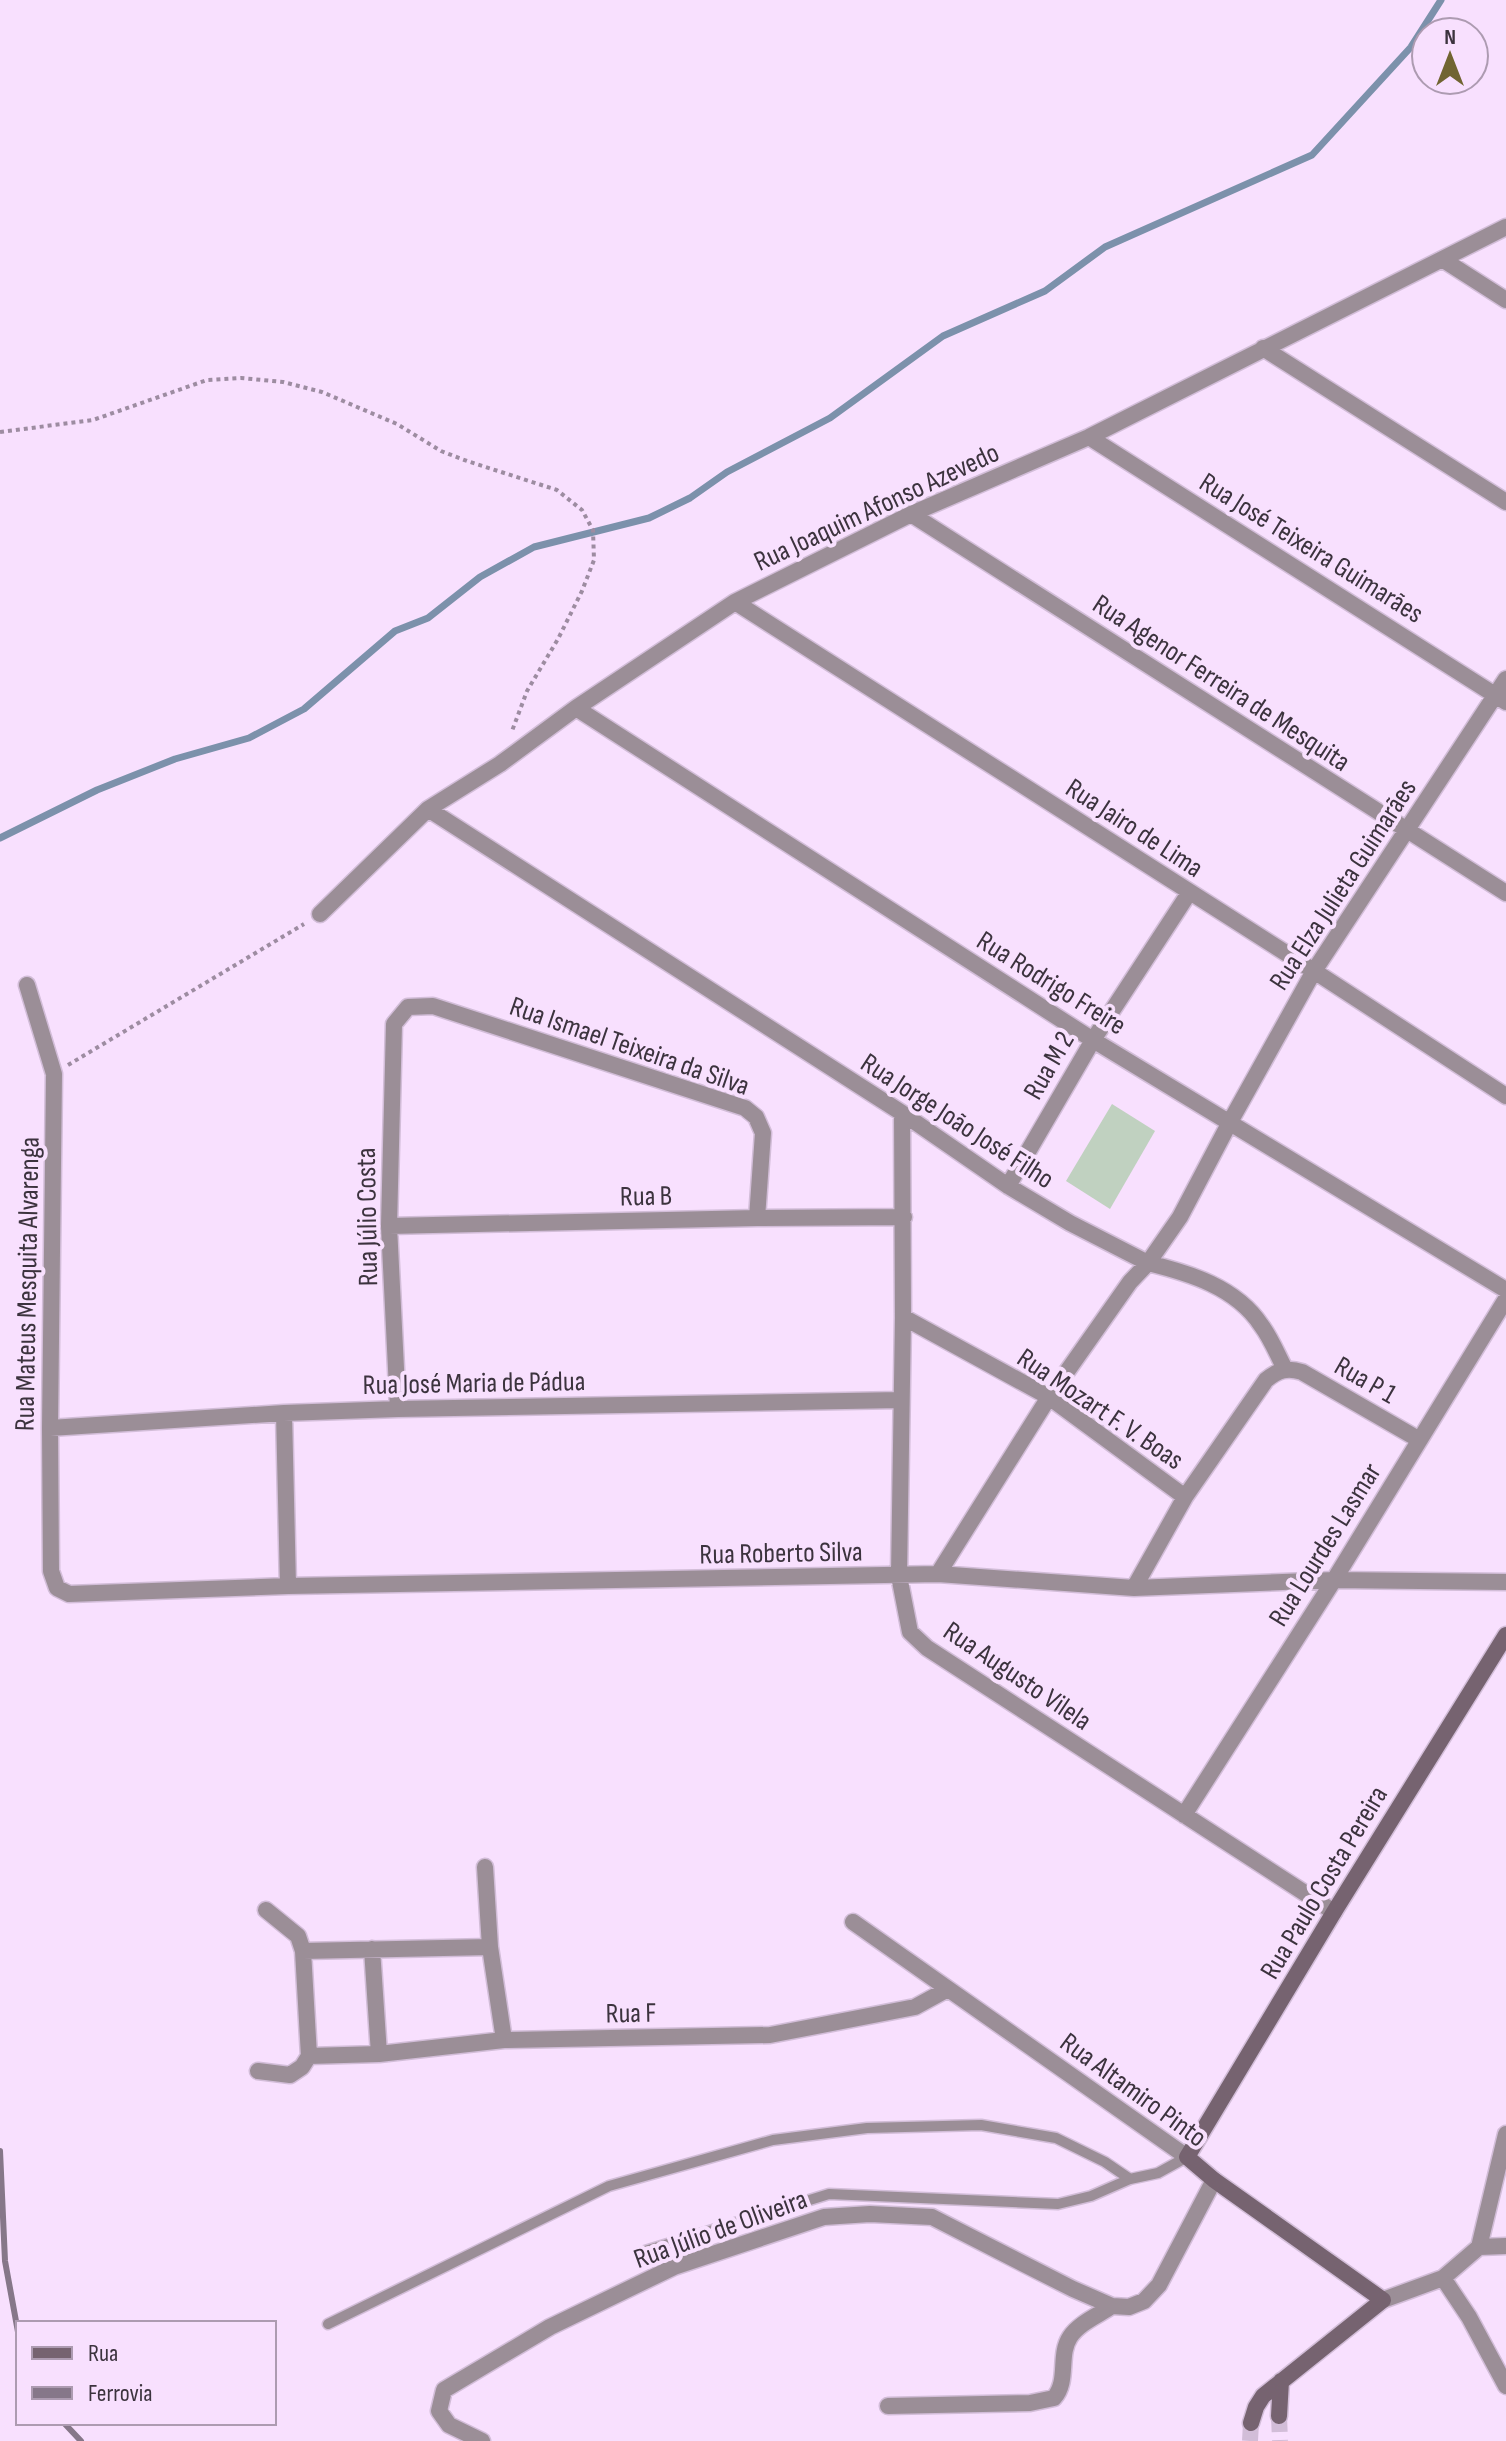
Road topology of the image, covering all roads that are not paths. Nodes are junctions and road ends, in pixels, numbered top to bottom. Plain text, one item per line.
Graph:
1 (1506, 227) edge
2 (1442, 259) junction
3 (1506, 300) edge
4 (1263, 348) junction
5 (1089, 437) junction
6 (1506, 502) edge
7 (911, 514) junction
8 (735, 602) junction
9 (1506, 679) edge
10 (1501, 699) edge
11 (576, 708) junction
12 (428, 809) junction
13 (1407, 830) junction
14 (1189, 893) junction
15 (1506, 893) edge
16 (320, 914) road end
17 (1314, 971) junction
18 (27, 985) dead end
19 (394, 1024) joint
20 (1093, 1040) junction
21 (1506, 1096) edge
22 (902, 1113) junction
23 (1230, 1122) junction
24 (1008, 1186) junction
25 (904, 1217) junction
26 (757, 1218) junction
27 (389, 1226) junction
28 (1148, 1263) junction
29 (1506, 1290) edge
30 (1506, 1299) edge
31 (903, 1317) junction
32 (1285, 1369) junction
33 (1049, 1397) junction
34 (900, 1400) junction
35 (398, 1409) junction
36 (284, 1413) junction
37 (50, 1428) junction
38 (1418, 1439) junction
39 (1185, 1497) junction
40 (938, 1574) junction
41 (899, 1576) junction
42 (1334, 1580) junction
43 (1506, 1582) edge
44 (288, 1586) junction
45 (57, 1588) joint
46 (1134, 1588) junction
47 (1506, 1635) edge
48 (1184, 1815) junction
49 (485, 1867) dead end
50 (266, 1910) dead end
51 (1334, 1912) junction
52 (853, 1922) dead end
53 (490, 1947) junction
54 (372, 1949) junction
55 (303, 1951) junction
56 (948, 1989) junction
57 (504, 2040) junction
58 (379, 2054) junction
59 (309, 2056) junction
60 (258, 2071) dead end
61 (1506, 2134) edge
62 (1187, 2157) junction
63 (1130, 2179) junction
64 (1214, 2180) junction
65 (1506, 2246) edge
66 (1479, 2247) junction
67 (642, 2252) dead end
68 (1443, 2278) junction
69 (1383, 2300) junction
70 (1112, 2306) junction
71 (328, 2324) dead end
72 (1281, 2381) junction
73 (1506, 2386) edge
74 (888, 2406) dead end
75 (1279, 2416) tunnel mouth
76 (1251, 2423) tunnel mouth
77 (482, 2441) edge

1 - 2 street, Rua Joaquim Afonso Azevedo
2 - 3 street
2 - 4 street, Rua Joaquim Afonso Azevedo
4 - 5 street, Rua Joaquim Afonso Azevedo
4 - 6 street
5 - 7 street, Rua Joaquim Afonso Azevedo
5 - 10 street, Rua José Teixeira Guimarães
7 - 8 street, Rua Joaquim Afonso Azevedo
7 - 13 street, Rua Agenor Ferreira de Mesquita
8 - 11 street, Rua Joaquim Afonso Azevedo
8 - 14 street, Rua Jairo de Lima
9 - 10 street, Rua Elza Julieta Guimarães
10 - 13 street, Rua Elza Julieta Guimarães
11 - 12 street, Rua Joaquim Afonso Azevedo
11 - 20 street, Rua Rodrigo Freire
12 - 16 street, Rua Joaquim Afonso Azevedo
12 - 22 street, Rua Jorge João José Filho
13 - 15 street, Rua Agenor Ferreira de Mesquita
13 - 17 street, Rua Elza Julieta Guimarães
14 - 17 street, Rua Jairo de Lima
14 - 20 street, Rua M 2
17 - 21 street, Rua Jairo de Lima
17 - 23 street, Rua Elza Julieta Guimarães
18 - 37 street, Rua Mateus Mesquita Alvarenga
19 - 26 street, Rua Ismael Teixeira da Silva
19 - 27 street, Rua Júlio Costa
20 - 23 street, Rua Rodrigo Freire
20 - 24 street, Rua M 2
22 - 24 street, Rua Jorge João José Filho
22 - 25 street, Rua Augusto Vilela
23 - 28 street, Rua Elza Julieta Guimarães
23 - 29 street, Rua Rodrigo Freire
24 - 28 street, Rua Jorge João José Filho
25 - 26 street, Rua B
25 - 31 street, Rua Augusto Vilela
26 - 27 street, Rua B
27 - 35 street, Rua Júlio Costa
28 - 32 street, Rua Jorge João José Filho
28 - 33 street
30 - 38 street, Rua Lourdes Lasmar
31 - 33 street, Rua Mozart F. V. Boas
31 - 34 street, Rua Augusto Vilela
32 - 38 street, Rua P 1
32 - 39 street
33 - 39 street, Rua Mozart F. V. Boas
33 - 40 street
34 - 35 street, Rua José Maria de Pádua
34 - 41 street, Rua Augusto Vilela
35 - 36 street, Rua José Maria de Pádua
36 - 37 street, Rua José Maria de Pádua
36 - 44 street
37 - 45 street, Rua Mateus Mesquita Alvarenga
38 - 42 street, Rua Lourdes Lasmar
39 - 46 street
40 - 41 street, Rua Roberto Silva
40 - 46 street, Rua Roberto Silva
41 - 44 street, Rua Roberto Silva
41 - 48 street, Rua Augusto Vilela
42 - 43 street, Rua Roberto Silva
42 - 46 street, Rua Roberto Silva
42 - 48 street, Rua Lourdes Lasmar
44 - 45 street, Rua Roberto Silva
47 - 51 street, Rua Paulo Costa Pereira
48 - 51 street, Rua Augusto Vilela
49 - 53 street
50 - 55 street
51 - 62 street, Rua Paulo Costa Pereira
52 - 56 street, Rua Altamiro Pinto
53 - 54 street
53 - 57 street
54 - 55 street
54 - 58 street
55 - 59 street
56 - 57 street, Rua F
56 - 62 street, Rua Altamiro Pinto
57 - 58 street, Rua F
58 - 59 street, Rua F
59 - 60 street
61 - 66 street
62 - 63 lane
62 - 64 street, Rua Altamiro Pinto
63 - 67 lane
63 - 71 lane
64 - 69 street, Rua Altamiro Pinto
64 - 70 street
65 - 66 street
66 - 68 street
68 - 69 street
68 - 73 street
69 - 72 street
70 - 74 street
70 - 77 street, Rua Júlio de Oliveira
72 - 75 street
72 - 76 street

